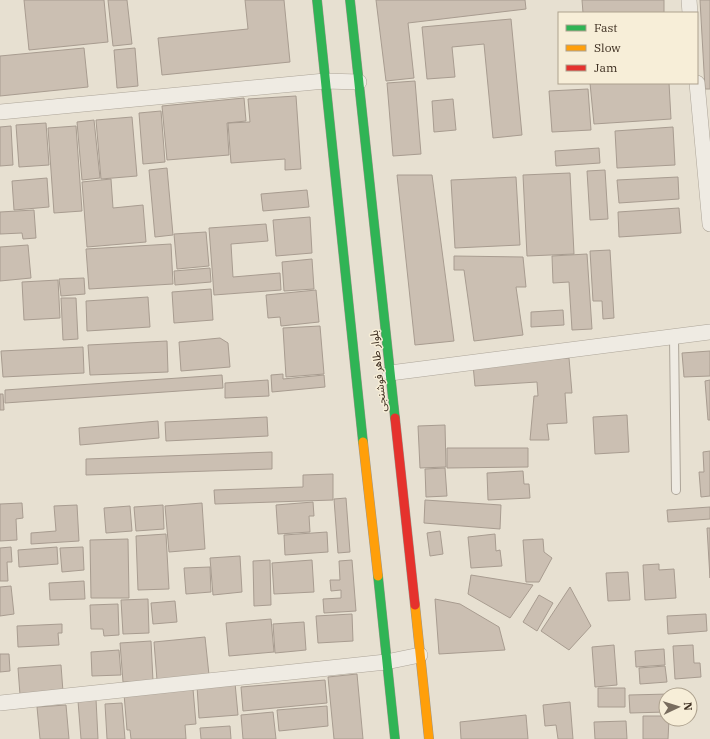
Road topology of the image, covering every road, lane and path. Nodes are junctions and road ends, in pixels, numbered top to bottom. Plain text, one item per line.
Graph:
1 (318, 0) edge
2 (350, 0) edge
3 (689, 0) edge
4 (690, 12) edge
5 (325, 81) junction
6 (359, 82) junction
7 (697, 84) edge
8 (0, 112) edge
9 (710, 224) edge
10 (710, 332) edge
11 (674, 337) junction
12 (390, 373) junction
13 (676, 490) dead end
14 (420, 655) junction
15 (386, 662) junction
16 (0, 703) edge
17 (395, 739) edge
18 (429, 739) edge

1 - 5 street, بلوار طاهر فوشنجی
2 - 6 street, بلوار طاهر فوشنجی
3 - 4 street
5 - 6 street
5 - 8 street
5 - 15 street, بلوار طاهر فوشنجی
6 - 12 street, بلوار طاهر فوشنجی
7 - 9 street
10 - 11 street
11 - 12 street
11 - 13 lane
12 - 14 street, بلوار طاهر فوشنجی
14 - 15 street
14 - 18 street, بلوار طاهر فوشنجی
15 - 16 street
15 - 17 street, بلوار طاهر فوشنجی

